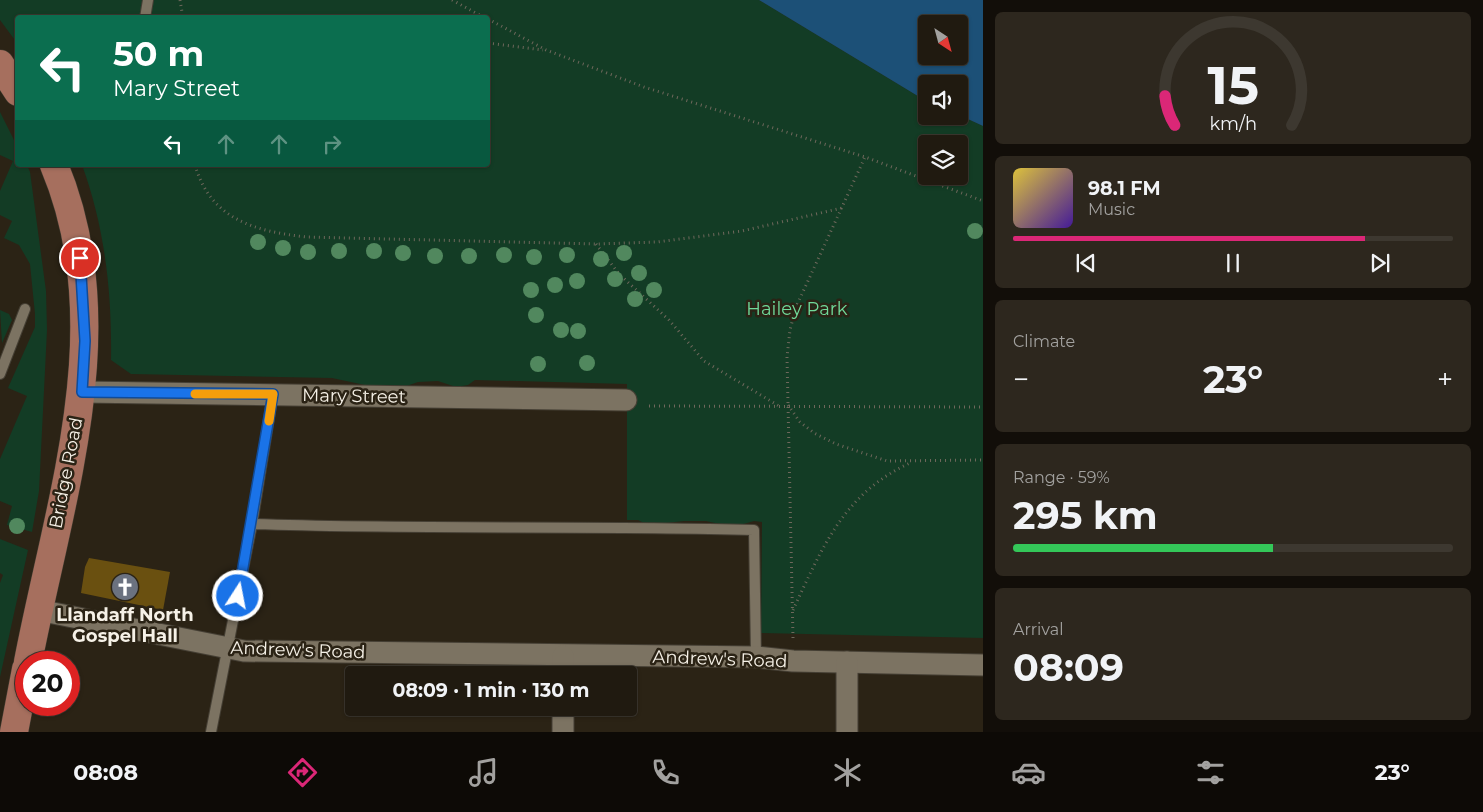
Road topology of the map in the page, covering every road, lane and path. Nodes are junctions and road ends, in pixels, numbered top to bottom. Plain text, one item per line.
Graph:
1 (148, 0) edge
2 (180, 0) edge
3 (452, 0) edge
4 (146, 15) edge
5 (182, 15) edge
6 (480, 15) edge
7 (490, 20) edge
8 (490, 43) edge
9 (546, 50) junction
10 (0, 64) edge
11 (15, 87) edge
12 (865, 157) junction
13 (55, 167) edge
14 (196, 167) edge
15 (983, 201) edge
16 (842, 208) junction
17 (596, 244) junction
18 (25, 309) dead end
19 (0, 374) edge
20 (82, 392) junction
21 (273, 394) junction
22 (626, 400) dead end
23 (788, 405) junction
24 (650, 406) dead end
25 (780, 406) junction
26 (983, 407) edge
27 (983, 460) edge
28 (913, 462) junction
29 (252, 524) junction
30 (38, 610) junction
31 (792, 612) junction
32 (228, 649) junction
33 (30, 651) edge
34 (756, 657) junction
35 (793, 661) junction
36 (847, 662) junction
37 (983, 665) edge
38 (563, 666) edge
39 (17, 716) edge
40 (563, 716) edge
41 (14, 732) edge
42 (210, 732) edge
43 (562, 732) edge
44 (847, 732) edge

1 - 4 lane
2 - 5 path
3 - 6 path
7 - 9 path
8 - 9 path
9 - 12 path
10 - 11 main road
12 - 15 path
12 - 16 path
13 - 20 main road, Bridge Road
14 - 17 path
16 - 17 path
16 - 23 path
17 - 25 path
18 - 19 lane
20 - 21 street, Mary Street
20 - 30 main road, Bridge Road
21 - 22 street, Mary Street
21 - 29 lane
23 - 25 path
23 - 26 path
23 - 28 path
23 - 31 path
24 - 25 path
27 - 28 path
28 - 31 path
29 - 32 lane
29 - 34 lane
30 - 32 street, Andrew's Road
30 - 33 main road, Bridge Road
31 - 35 path
32 - 38 street, Andrew's Road
32 - 42 lane
34 - 35 street, Andrew's Road
34 - 38 street, Andrew's Road
35 - 36 street, Andrew's Road
36 - 37 street, Andrew's Road
36 - 44 street
39 - 41 main road
40 - 43 street

